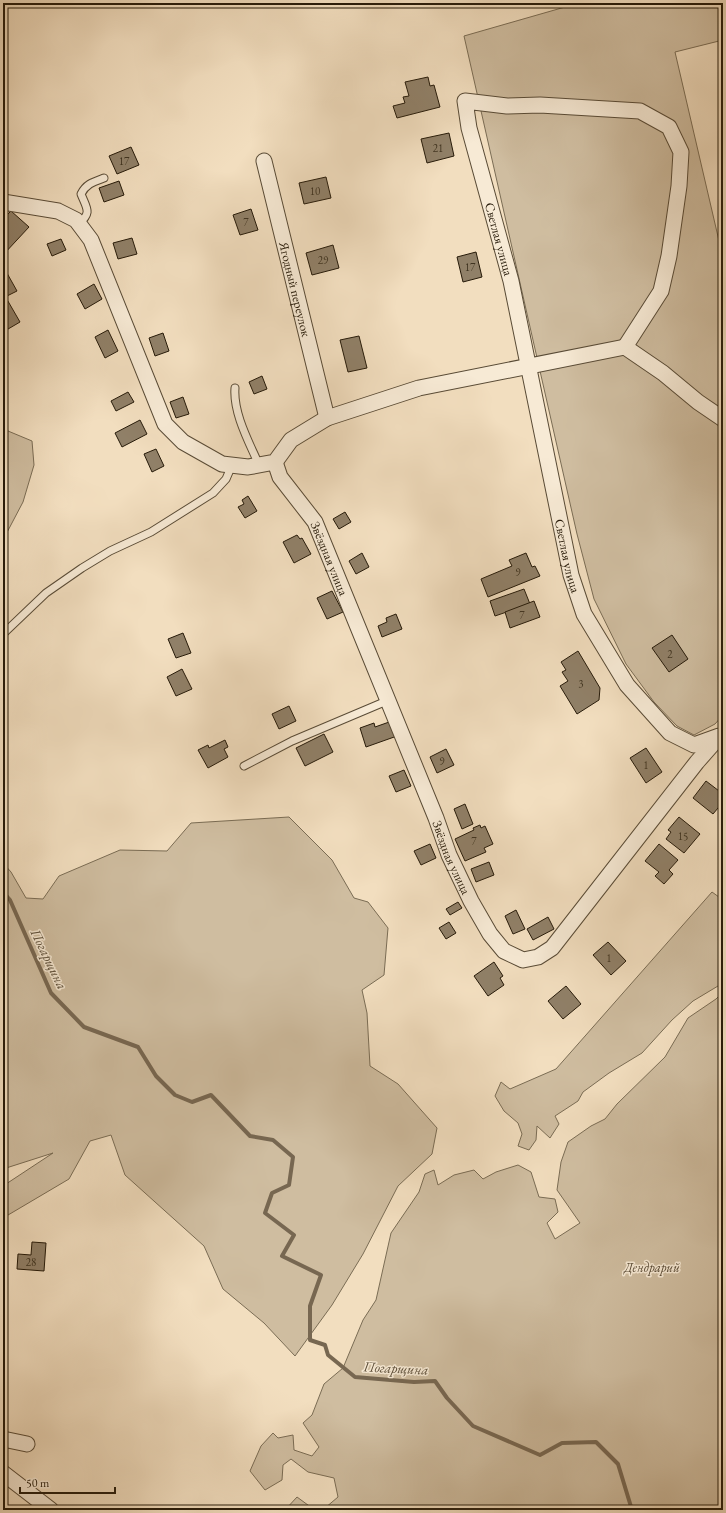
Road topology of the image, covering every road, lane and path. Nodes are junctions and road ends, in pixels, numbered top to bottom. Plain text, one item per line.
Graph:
1 (264, 161) dead end
2 (104, 178) dead end
3 (3, 202) edge
4 (79, 224) junction
5 (625, 347) junction
6 (528, 367) junction
7 (235, 388) dead end
8 (327, 418) junction
9 (723, 419) edge
10 (275, 462) junction
11 (232, 465) junction
12 (259, 465) junction
13 (3, 634) edge
14 (388, 700) junction
15 (721, 734) edge
16 (244, 766) dead end
17 (3, 1439) edge
18 (27, 1444) dead end
19 (3, 1473) edge
20 (51, 1510) edge

1 - 8 street, Ягодный переулок
2 - 4 lane
3 - 4 street
4 - 11 street
5 - 6 street
5 - 6 street, Светлая улица
5 - 9 street
6 - 8 street
6 - 15 street, Светлая улица
7 - 12 lane
8 - 10 street
10 - 12 street
10 - 14 street, Звёздная улица
11 - 12 street
11 - 13 lane
14 - 15 street, Звёздная улица
14 - 16 lane
17 - 18 street
19 - 20 street

